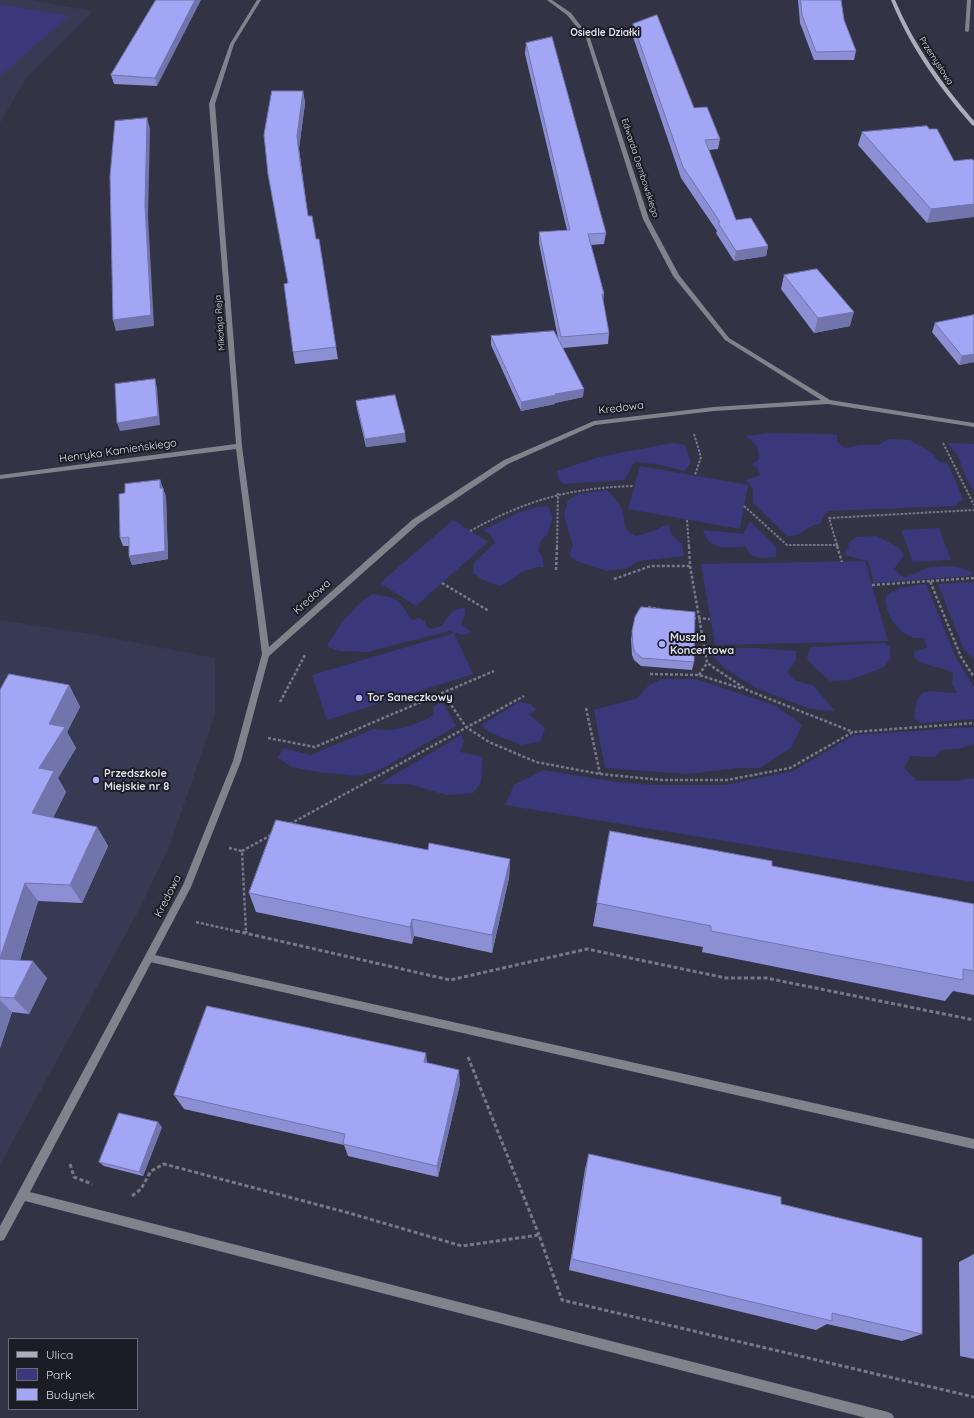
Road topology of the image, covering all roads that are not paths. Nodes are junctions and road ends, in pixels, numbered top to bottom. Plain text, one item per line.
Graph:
1 (259, 0) edge
2 (549, 0) edge
3 (894, 0) edge
4 (969, 0) edge
5 (967, 31) dead end
6 (974, 124) edge
7 (828, 402) junction
8 (974, 425) edge
9 (239, 446) junction
10 (0, 477) edge
11 (266, 654) junction
12 (150, 958) junction
13 (974, 1144) edge
14 (23, 1196) junction
15 (0, 1236) edge
16 (888, 1418) edge

1 - 9 street, Mikołaja Reja
2 - 7 street, Edwarda Dembowskiego
3 - 6 main road, Przemysłowa
4 - 5 street
7 - 8 street, Kredowa
7 - 11 street, Kredowa
9 - 10 street, Henryka Kamieńskiego
9 - 11 street, Mikołaja Reja
11 - 12 street, Kredowa
12 - 13 street
12 - 14 street, Kredowa
14 - 15 street, Kredowa
14 - 16 street

